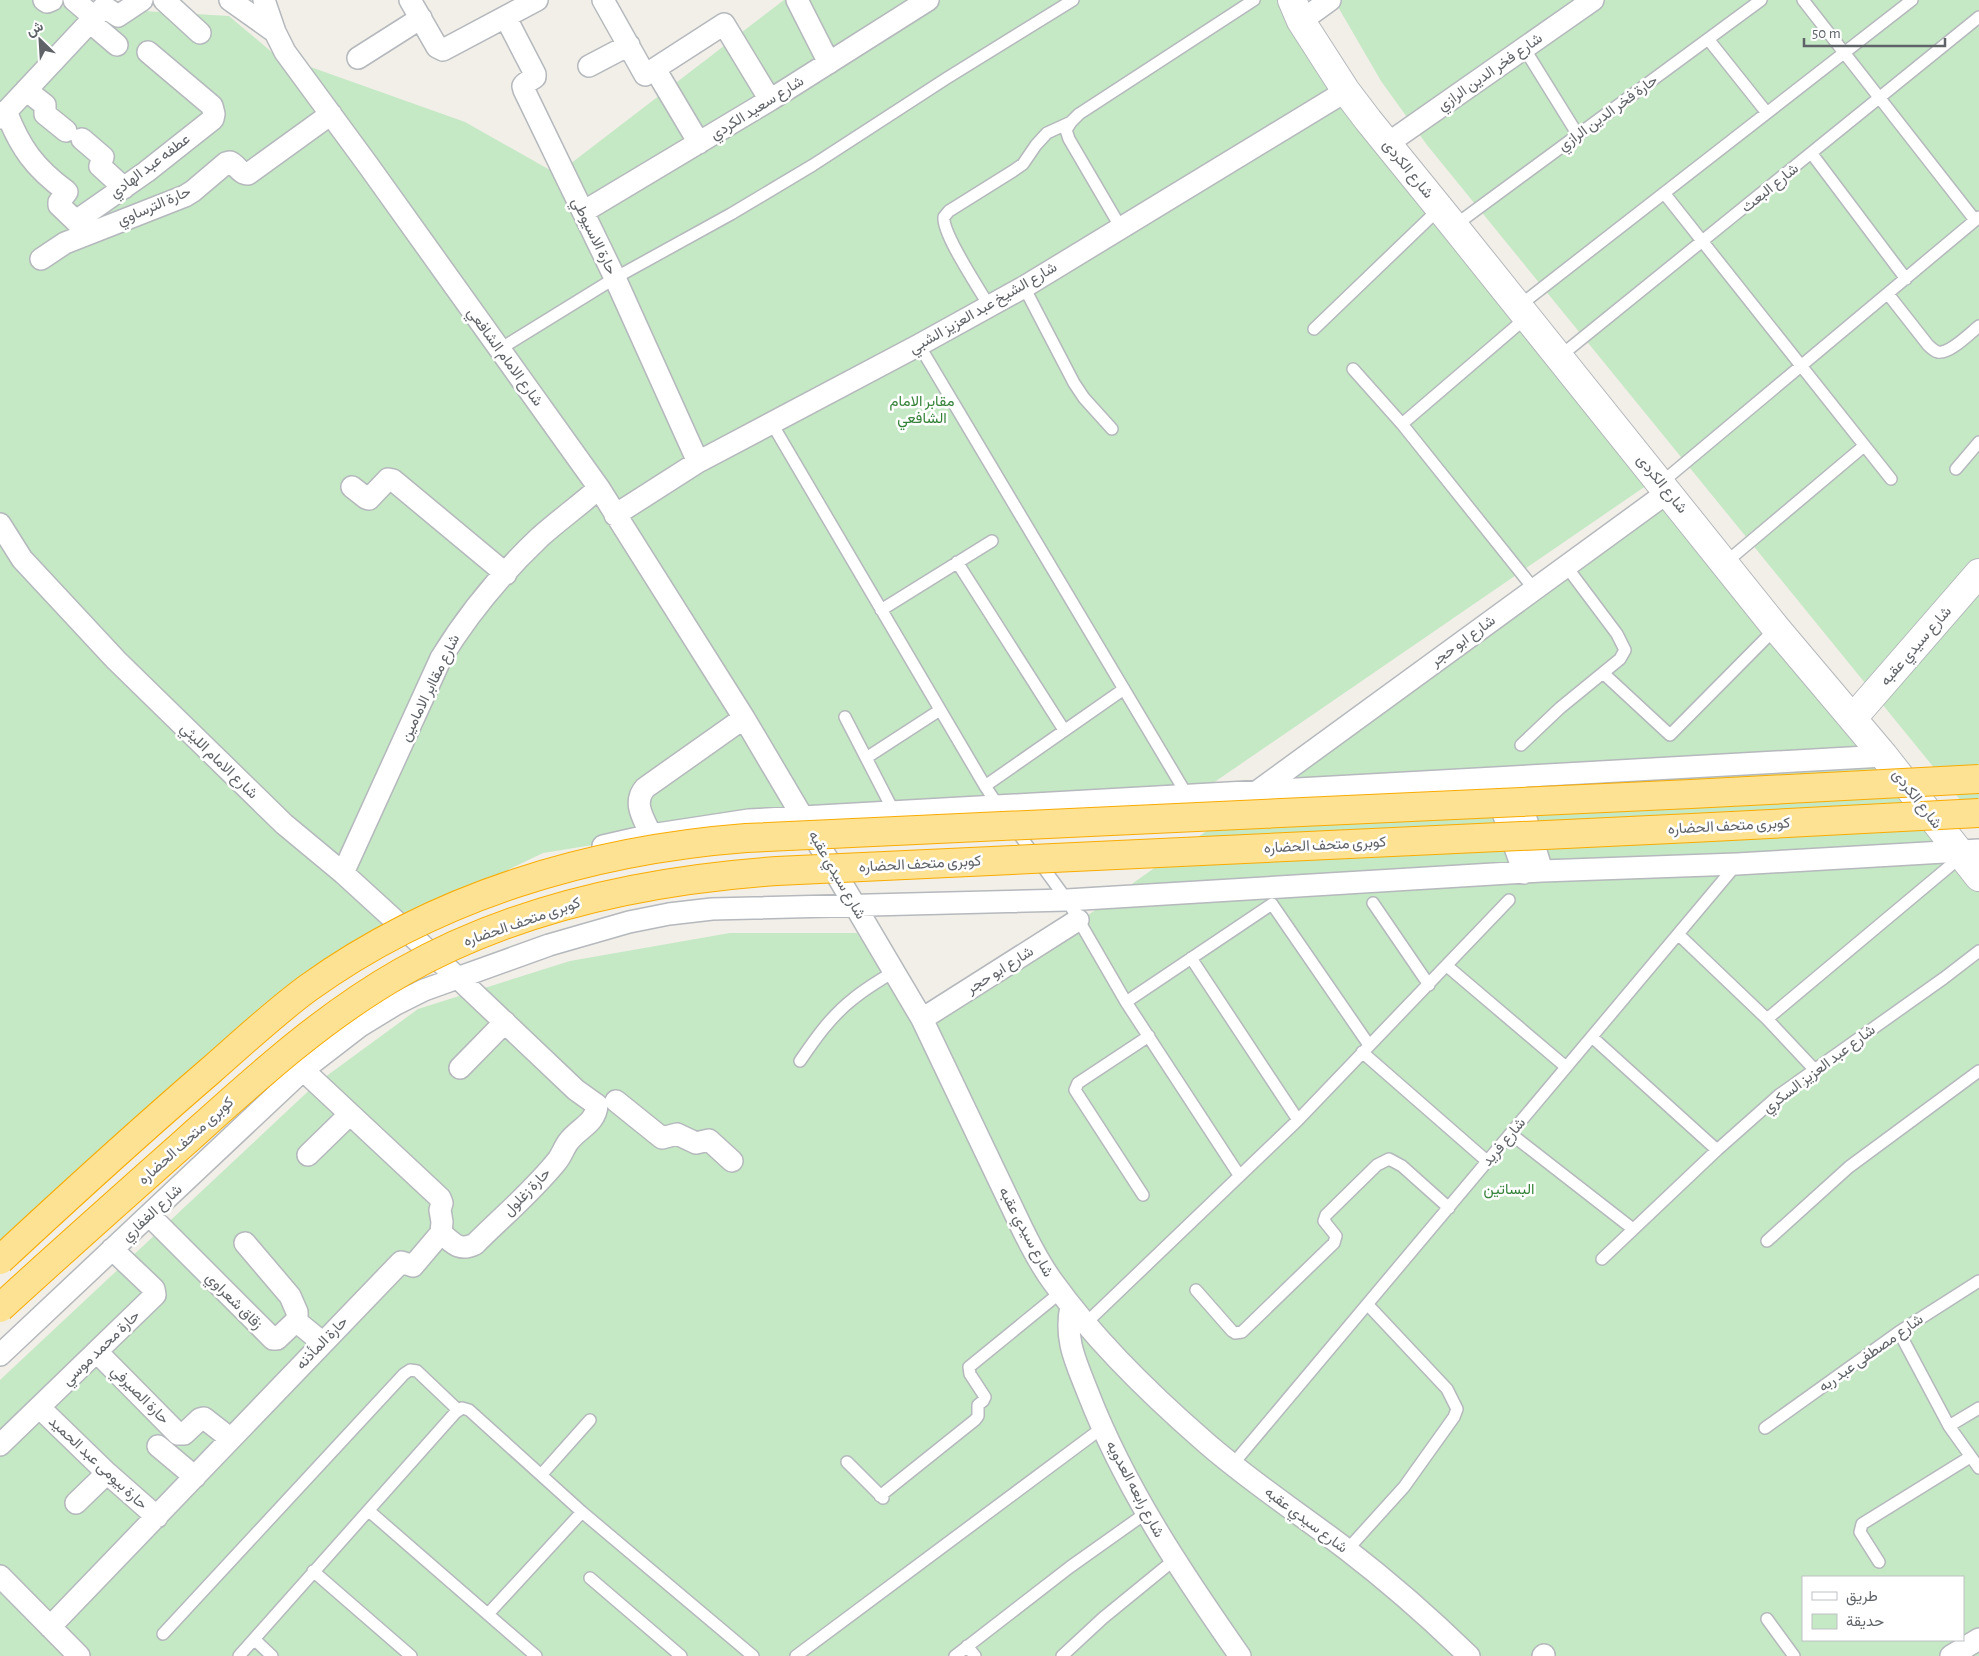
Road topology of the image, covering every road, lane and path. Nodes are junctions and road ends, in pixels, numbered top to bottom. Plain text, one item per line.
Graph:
1 (44, 0) edge
2 (52, 0) edge
3 (74, 0) edge
4 (142, 0) edge
5 (164, 0) edge
6 (230, 0) edge
7 (264, 0) edge
8 (410, 0) edge
9 (537, 0) edge
10 (603, 0) edge
11 (797, 0) edge
12 (928, 0) edge
13 (1074, 0) edge
14 (1254, 0) edge
15 (1330, 0) edge
16 (1593, 0) edge
17 (1761, 0) edge
18 (1803, 0) edge
19 (1912, 0) edge
20 (1297, 11) edge
21 (1979, 17) edge
22 (421, 18) junction
23 (506, 18) junction
24 (92, 20) junction
25 (275, 32) junction
26 (200, 33) dead end
27 (1708, 39) junction
28 (117, 45) dead end
29 (629, 45) junction
30 (1524, 48) junction
31 (148, 52) dead end
32 (1844, 53) junction
33 (358, 58) dead end
34 (828, 63) junction
35 (589, 66) dead end
36 (655, 69) junction
37 (26, 90) junction
38 (1346, 91) junction
39 (1880, 98) junction
40 (770, 100) junction
41 (1767, 113) junction
42 (331, 114) junction
43 (3, 115) edge
44 (1071, 122) junction
45 (1578, 135) junction
46 (699, 143) junction
47 (1387, 144) junction
48 (1812, 154) junction
49 (124, 188) junction
50 (1664, 193) junction
51 (582, 212) junction
52 (1447, 217) junction
53 (1977, 219) edge
54 (82, 227) junction
55 (1121, 228) junction
56 (1702, 242) junction
57 (41, 258) dead end
58 (614, 278) junction
59 (1906, 279) junction
60 (1024, 287) junction
61 (1888, 294) junction
62 (990, 306) junction
63 (1522, 312) junction
64 (1979, 326) edge
65 (1314, 329) dead end
66 (919, 345) junction
67 (500, 349) junction
68 (1559, 357) junction
69 (1800, 365) junction
70 (1353, 369) dead end
71 (771, 422) junction
72 (1402, 424) junction
73 (1112, 429) dead end
74 (1979, 442) edge
75 (1864, 446) junction
76 (698, 462) junction
77 (1956, 469) dead end
78 (1891, 479) dead end
79 (352, 487) dead end
80 (1664, 487) junction
81 (599, 488) junction
82 (614, 515) junction
83 (0, 524) edge
84 (992, 541) dead end
85 (957, 562) junction
86 (1725, 563) junction
87 (1566, 566) junction
88 (1979, 573) edge
89 (506, 574) junction
90 (1534, 589) junction
91 (881, 610) junction
92 (1776, 628) junction
93 (1603, 673) junction
94 (1124, 689) junction
95 (940, 710) junction
96 (845, 717) dead end
97 (744, 718) junction
98 (1853, 718) junction
99 (1064, 730) junction
100 (1521, 745) dead end
101 (1884, 756) junction
102 (866, 758) junction
103 (1513, 777) junction
104 (1490, 778) junction
105 (1979, 778) edge
106 (985, 786) junction
107 (1258, 791) junction
108 (1187, 795) junction
109 (998, 806) junction
110 (894, 812) junction
111 (1979, 813) edge
112 (804, 817) junction
113 (651, 835) junction
114 (1967, 852) edge
115 (1737, 864) junction
116 (1533, 872) junction
117 (343, 873) junction
118 (1979, 877) edge
119 (1067, 900) junction
120 (1509, 900) dead end
121 (1373, 903) dead end
122 (854, 905) junction
123 (1078, 920) junction
124 (400, 924) junction
125 (1678, 934) junction
126 (1979, 951) edge
127 (1191, 958) junction
128 (1446, 966) junction
129 (895, 971) junction
130 (458, 978) junction
131 (1429, 985) junction
132 (1126, 1002) junction
133 (922, 1019) junction
134 (1767, 1019) junction
135 (505, 1022) junction
136 (1149, 1036) junction
137 (1592, 1037) junction
138 (1365, 1049) junction
139 (800, 1061) dead end
140 (460, 1068) dead end
141 (1566, 1068) junction
142 (1814, 1069) junction
143 (303, 1070) junction
144 (1979, 1071) edge
145 (614, 1099) junction
146 (350, 1114) junction
147 (1298, 1120) junction
148 (1511, 1134) junction
149 (1717, 1150) junction
150 (308, 1155) dead end
151 (732, 1161) dead end
152 (1488, 1162) junction
153 (1239, 1175) junction
154 (1143, 1195) dead end
155 (1449, 1208) junction
156 (150, 1216) junction
157 (1633, 1229) junction
158 (440, 1233) junction
159 (1767, 1241) dead end
160 (244, 1243) dead end
161 (0, 1248) edge
162 (112, 1249) junction
163 (1602, 1259) dead end
164 (0, 1260) edge
165 (1979, 1281) edge
166 (1196, 1290) dead end
167 (1066, 1299) junction
168 (1368, 1304) junction
169 (0, 1308) edge
170 (297, 1321) junction
171 (1086, 1323) junction
172 (1899, 1332) junction
173 (323, 1342) junction
174 (97, 1352) junction
175 (0, 1355) edge
176 (40, 1408) junction
177 (1979, 1408) edge
178 (458, 1410) junction
179 (590, 1420) dead end
180 (1949, 1426) junction
181 (1102, 1428) junction
182 (1765, 1428) dead end
183 (231, 1440) junction
184 (0, 1446) edge
185 (158, 1446) dead end
186 (1970, 1457) junction
187 (847, 1462) dead end
188 (1233, 1464) junction
189 (1979, 1468) edge
190 (107, 1474) junction
191 (541, 1475) junction
192 (195, 1477) junction
193 (76, 1503) dead end
194 (369, 1511) junction
195 (582, 1512) junction
196 (1146, 1513) junction
197 (157, 1517) junction
198 (1347, 1550) junction
199 (1174, 1560) junction
200 (1879, 1562) dead end
201 (314, 1571) junction
202 (0, 1576) edge
203 (590, 1578) dead end
204 (488, 1614) junction
205 (1767, 1620) dead end
206 (50, 1627) junction
207 (163, 1634) dead end
208 (254, 1639) junction
209 (1979, 1639) edge
210 (967, 1646) junction
211 (1958, 1654) edge
212 (79, 1656) edge
213 (239, 1656) edge
214 (272, 1656) edge
215 (411, 1656) edge
216 (536, 1656) edge
217 (681, 1656) edge
218 (753, 1656) edge
219 (796, 1656) edge
220 (955, 1656) edge
221 (975, 1656) edge
222 (1062, 1656) edge
223 (1240, 1656) edge
224 (1469, 1656) edge
225 (1794, 1656) edge

1 - 2 street
3 - 24 street
4 - 24 street
5 - 26 street
6 - 25 street
7 - 25 street, شارع الامام الشافعي
8 - 22 street
9 - 23 street
10 - 29 street
11 - 34 street
12 - 34 street, شارع سعيد الكردي
13 - 58 lane
14 - 44 lane
15 - 20 street
16 - 30 street, شارع فخر الدين الرازي
17 - 27 lane, حارة فخر الدين الرازي
18 - 32 lane
19 - 32 lane
20 - 38 street, شارع الكردى
21 - 39 lane, شارع البعث
22 - 23 street
22 - 33 street
23 - 51 street, حارة الاسيوطي
24 - 28 street
24 - 37 street
25 - 42 street, شارع الامام الشافعي
27 - 41 lane
27 - 45 lane, حارة فخر الدين الرازي
29 - 35 street
29 - 36 street
30 - 45 lane
30 - 47 street, شارع فخر الدين الرازي
31 - 49 street, عطفه عبد الهادي
32 - 39 lane
32 - 41 lane
34 - 40 street, شارع سعيد الكردي
36 - 40 street
36 - 46 street
37 - 43 street
37 - 49 street
38 - 47 street, شارع الكردى
38 - 55 street, شارع الشيخ عبد العزيز الشبي
39 - 48 lane, شارع البعث
39 - 53 lane
40 - 46 street, شارع سعيد الكردي
41 - 50 lane
42 - 54 street, حارة الترساوي
42 - 67 street, شارع الامام الشافعي
43 - 54 street
44 - 55 lane
44 - 62 lane
45 - 52 lane, حارة فخر الدين الرازي
46 - 51 street, شارع سعيد الكردي
47 - 52 street, شارع الكردى
48 - 56 lane, شارع البعث
48 - 59 lane
49 - 54 street, عطفه عبد الهادي
50 - 56 lane
50 - 63 lane
51 - 58 street, حارة الاسيوطي
52 - 63 street, شارع الكردى
52 - 65 lane, حارة فخر الدين الرازي
53 - 59 lane
54 - 57 street, حارة الترساوي
55 - 60 street, شارع الشيخ عبد العزيز الشبي
56 - 68 lane, شارع البعث
56 - 69 lane
58 - 67 lane
58 - 76 street, حارة الاسيوطي
59 - 61 lane
60 - 62 street, شارع الشيخ عبد العزيز الشبي
60 - 73 lane
61 - 64 lane
61 - 69 lane
62 - 66 street, شارع الشيخ عبد العزيز الشبي
63 - 68 street, شارع الكردى
63 - 72 lane
66 - 71 street, شارع الشيخ عبد العزيز الشبي
66 - 94 lane
67 - 81 street, شارع الامام الشافعي
68 - 80 street, شارع الكردى
69 - 75 lane
69 - 80 lane
70 - 72 lane
71 - 76 street, شارع الشيخ عبد العزيز الشبي
71 - 91 lane
72 - 90 lane
74 - 77 lane
75 - 78 lane
75 - 86 lane
76 - 82 street, شارع الشيخ عبد العزيز الشبي
79 - 89 street
80 - 86 street, شارع الكردى
80 - 87 street, شارع ابو حجر
81 - 82 street, شارع الامام الشافعي
81 - 89 street, شارع مقاابر الامامين
82 - 97 street, شارع الامام الشافعي
83 - 117 street, شارع الامام الليثي
84 - 85 lane
85 - 91 lane
85 - 99 lane
86 - 92 street, شارع الكردى
87 - 90 street, شارع ابو حجر
87 - 93 lane
88 - 98 street, شارع سيدي عقبه
89 - 117 street, شارع مقاابر الامامين
90 - 107 street, شارع ابو حجر
91 - 95 lane
92 - 93 lane
92 - 98 street, شارع الكردى
93 - 100 lane
94 - 99 lane
94 - 108 lane
95 - 102 lane
95 - 106 lane
96 - 102 lane
97 - 112 street, شارع سيدي عقبه
97 - 113 street
98 - 101 street, شارع الكردى
99 - 106 lane
101 - 103 street
101 - 114 street, شارع الكردى
102 - 110 lane
103 - 104 street
103 - 116 street
104 - 107 street
104 - 116 street
105 - 164 highway, bridge
106 - 109 lane
107 - 108 street
108 - 109 street
109 - 110 street
109 - 119 lane
110 - 112 street
111 - 169 highway, كوبرى متحف الحضاره, bridge
112 - 113 street
112 - 122 street, شارع سيدي عقبه
113 - 124 street
114 - 115 street, شارع الغفاري
114 - 118 street, شارع الكردى
114 - 134 lane
115 - 116 street, شارع الغفاري
115 - 125 lane, شارع فريد
116 - 119 street, شارع الغفاري
117 - 124 street, شارع الامام الليثي
119 - 122 street, شارع الغفاري
119 - 123 lane
120 - 128 lane
121 - 131 lane
122 - 129 street, شارع سيدي عقبه
122 - 130 street, شارع الغفاري
123 - 132 lane
123 - 133 street, شارع ابو حجر
124 - 130 street, شارع الامام الليثي
124 - 161 street
125 - 134 lane
125 - 137 lane, شارع فريد
126 - 142 lane, شارع عبد العزيز السكري
127 - 132 lane
127 - 138 lane
127 - 147 lane
128 - 131 lane
128 - 141 lane
129 - 133 street, شارع سيدي عقبه
129 - 139 lane
130 - 135 street
130 - 143 street, شارع الغفاري
131 - 138 lane
132 - 136 lane
133 - 167 street, شارع سيدي عقبه
134 - 142 lane
135 - 140 street
135 - 145 street
136 - 153 lane
136 - 154 lane
137 - 141 lane, شارع فريد
137 - 149 lane
138 - 147 lane
138 - 152 lane
141 - 148 lane, شارع فريد
142 - 149 lane, شارع عبد العزيز السكري
143 - 146 street
143 - 156 street, شارع الغفاري
144 - 159 lane
145 - 151 street
145 - 158 street, حارة زغلول
146 - 150 street
146 - 158 street
147 - 153 lane
148 - 152 lane, شارع فريد
148 - 157 lane
149 - 157 lane, شارع عبد العزيز السكري
152 - 155 lane, شارع فريد
153 - 171 lane
155 - 166 lane
155 - 168 lane, شارع فريد
156 - 162 street, شارع الغفاري
156 - 170 street, زقاق شعراوي
157 - 163 lane, شارع عبد العزيز السكري
158 - 173 street, حارة المأذنه
160 - 170 street
162 - 174 street, حارة محمد موسي
162 - 175 street, شارع الغفاري
165 - 172 lane, شارع مصطفى عبد ربه
167 - 171 street, شارع سيدي عقبه
167 - 181 street, شارع رابعه العدويه
167 - 187 lane
168 - 188 lane, شارع فريد
168 - 198 lane
170 - 173 street
171 - 188 street, شارع سيدي عقبه
172 - 180 lane
172 - 182 lane, شارع مصطفى عبد ربه
173 - 183 street, حارة المأذنه
174 - 176 street, حارة محمد موسي
174 - 183 street, حارة الصيرفي
176 - 184 street, حارة محمد موسي
176 - 190 street, حارة بيومى عبد الحميد
177 - 180 lane
178 - 191 lane
178 - 194 lane
178 - 207 lane
179 - 191 lane
180 - 186 lane
181 - 196 street, شارع رابعه العدويه
181 - 219 lane
183 - 192 street, حارة المأذنه
185 - 192 street, حارة الصيرفي
186 - 189 lane
186 - 200 lane
188 - 198 street, شارع سيدي عقبه
190 - 193 street
190 - 197 street, حارة بيومى عبد الحميد
191 - 195 lane
192 - 197 street, حارة المأذنه
194 - 201 lane
194 - 204 lane
195 - 204 lane
195 - 218 lane
196 - 199 street, شارع رابعه العدويه
196 - 210 lane
197 - 206 street, حارة المأذنه
198 - 224 street, شارع سيدي عقبه
199 - 222 lane
199 - 223 street, شارع رابعه العدويه
201 - 208 lane
201 - 215 lane
202 - 206 street
203 - 217 lane
204 - 216 lane
205 - 225 lane
206 - 212 street
208 - 213 lane
208 - 214 lane
209 - 211 street
210 - 220 lane
210 - 221 lane

